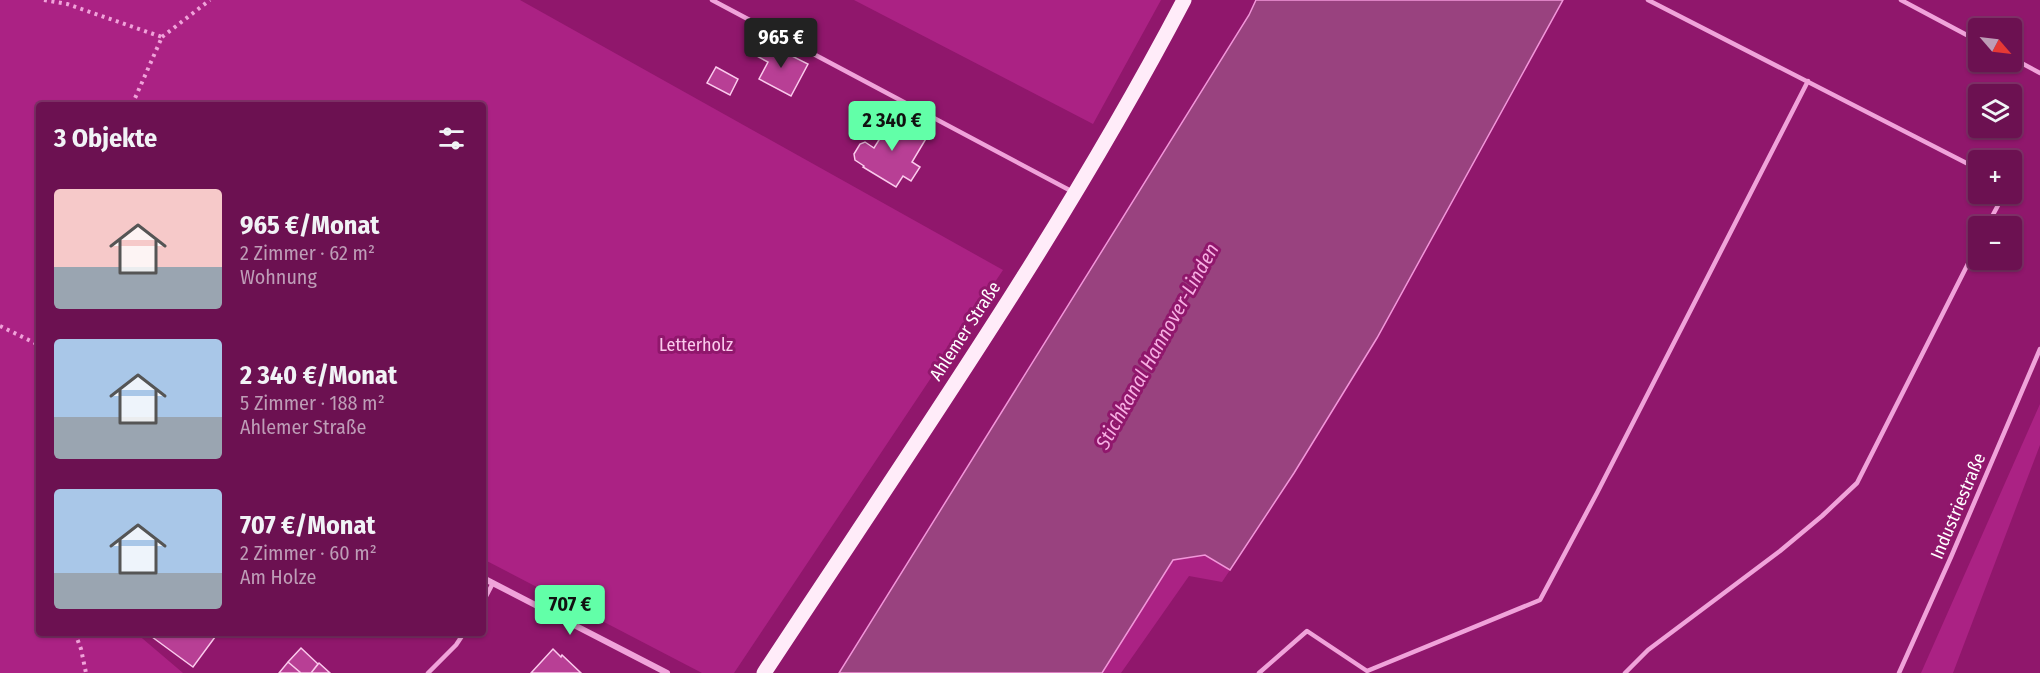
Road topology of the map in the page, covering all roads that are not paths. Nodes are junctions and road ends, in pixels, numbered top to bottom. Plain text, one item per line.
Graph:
1 (712, 0) edge
2 (1184, 0) edge
3 (1648, 0) edge
4 (1901, 0) edge
5 (1968, 36) edge
6 (2022, 63) edge
7 (2040, 73) edge
8 (1808, 81) junction
9 (1968, 164) edge
10 (1075, 193) junction
11 (1968, 264) edge
12 (2040, 349) edge
13 (486, 580) edge
14 (493, 583) junction
15 (486, 596) edge
16 (462, 636) edge
17 (1368, 672) edge
18 (428, 673) edge
19 (667, 673) edge
20 (764, 673) edge
21 (1259, 673) edge
22 (1625, 673) edge
23 (1899, 673) edge

1 - 10 lane
2 - 10 main road, Ahlemer Straße
3 - 8 lane
4 - 5 lane
6 - 7 lane
8 - 9 lane
8 - 17 lane
10 - 20 main road, Ahlemer Straße
11 - 22 lane
12 - 23 lane, Industriestraße
13 - 14 street
14 - 15 lane
14 - 19 street
16 - 18 lane
17 - 21 lane

